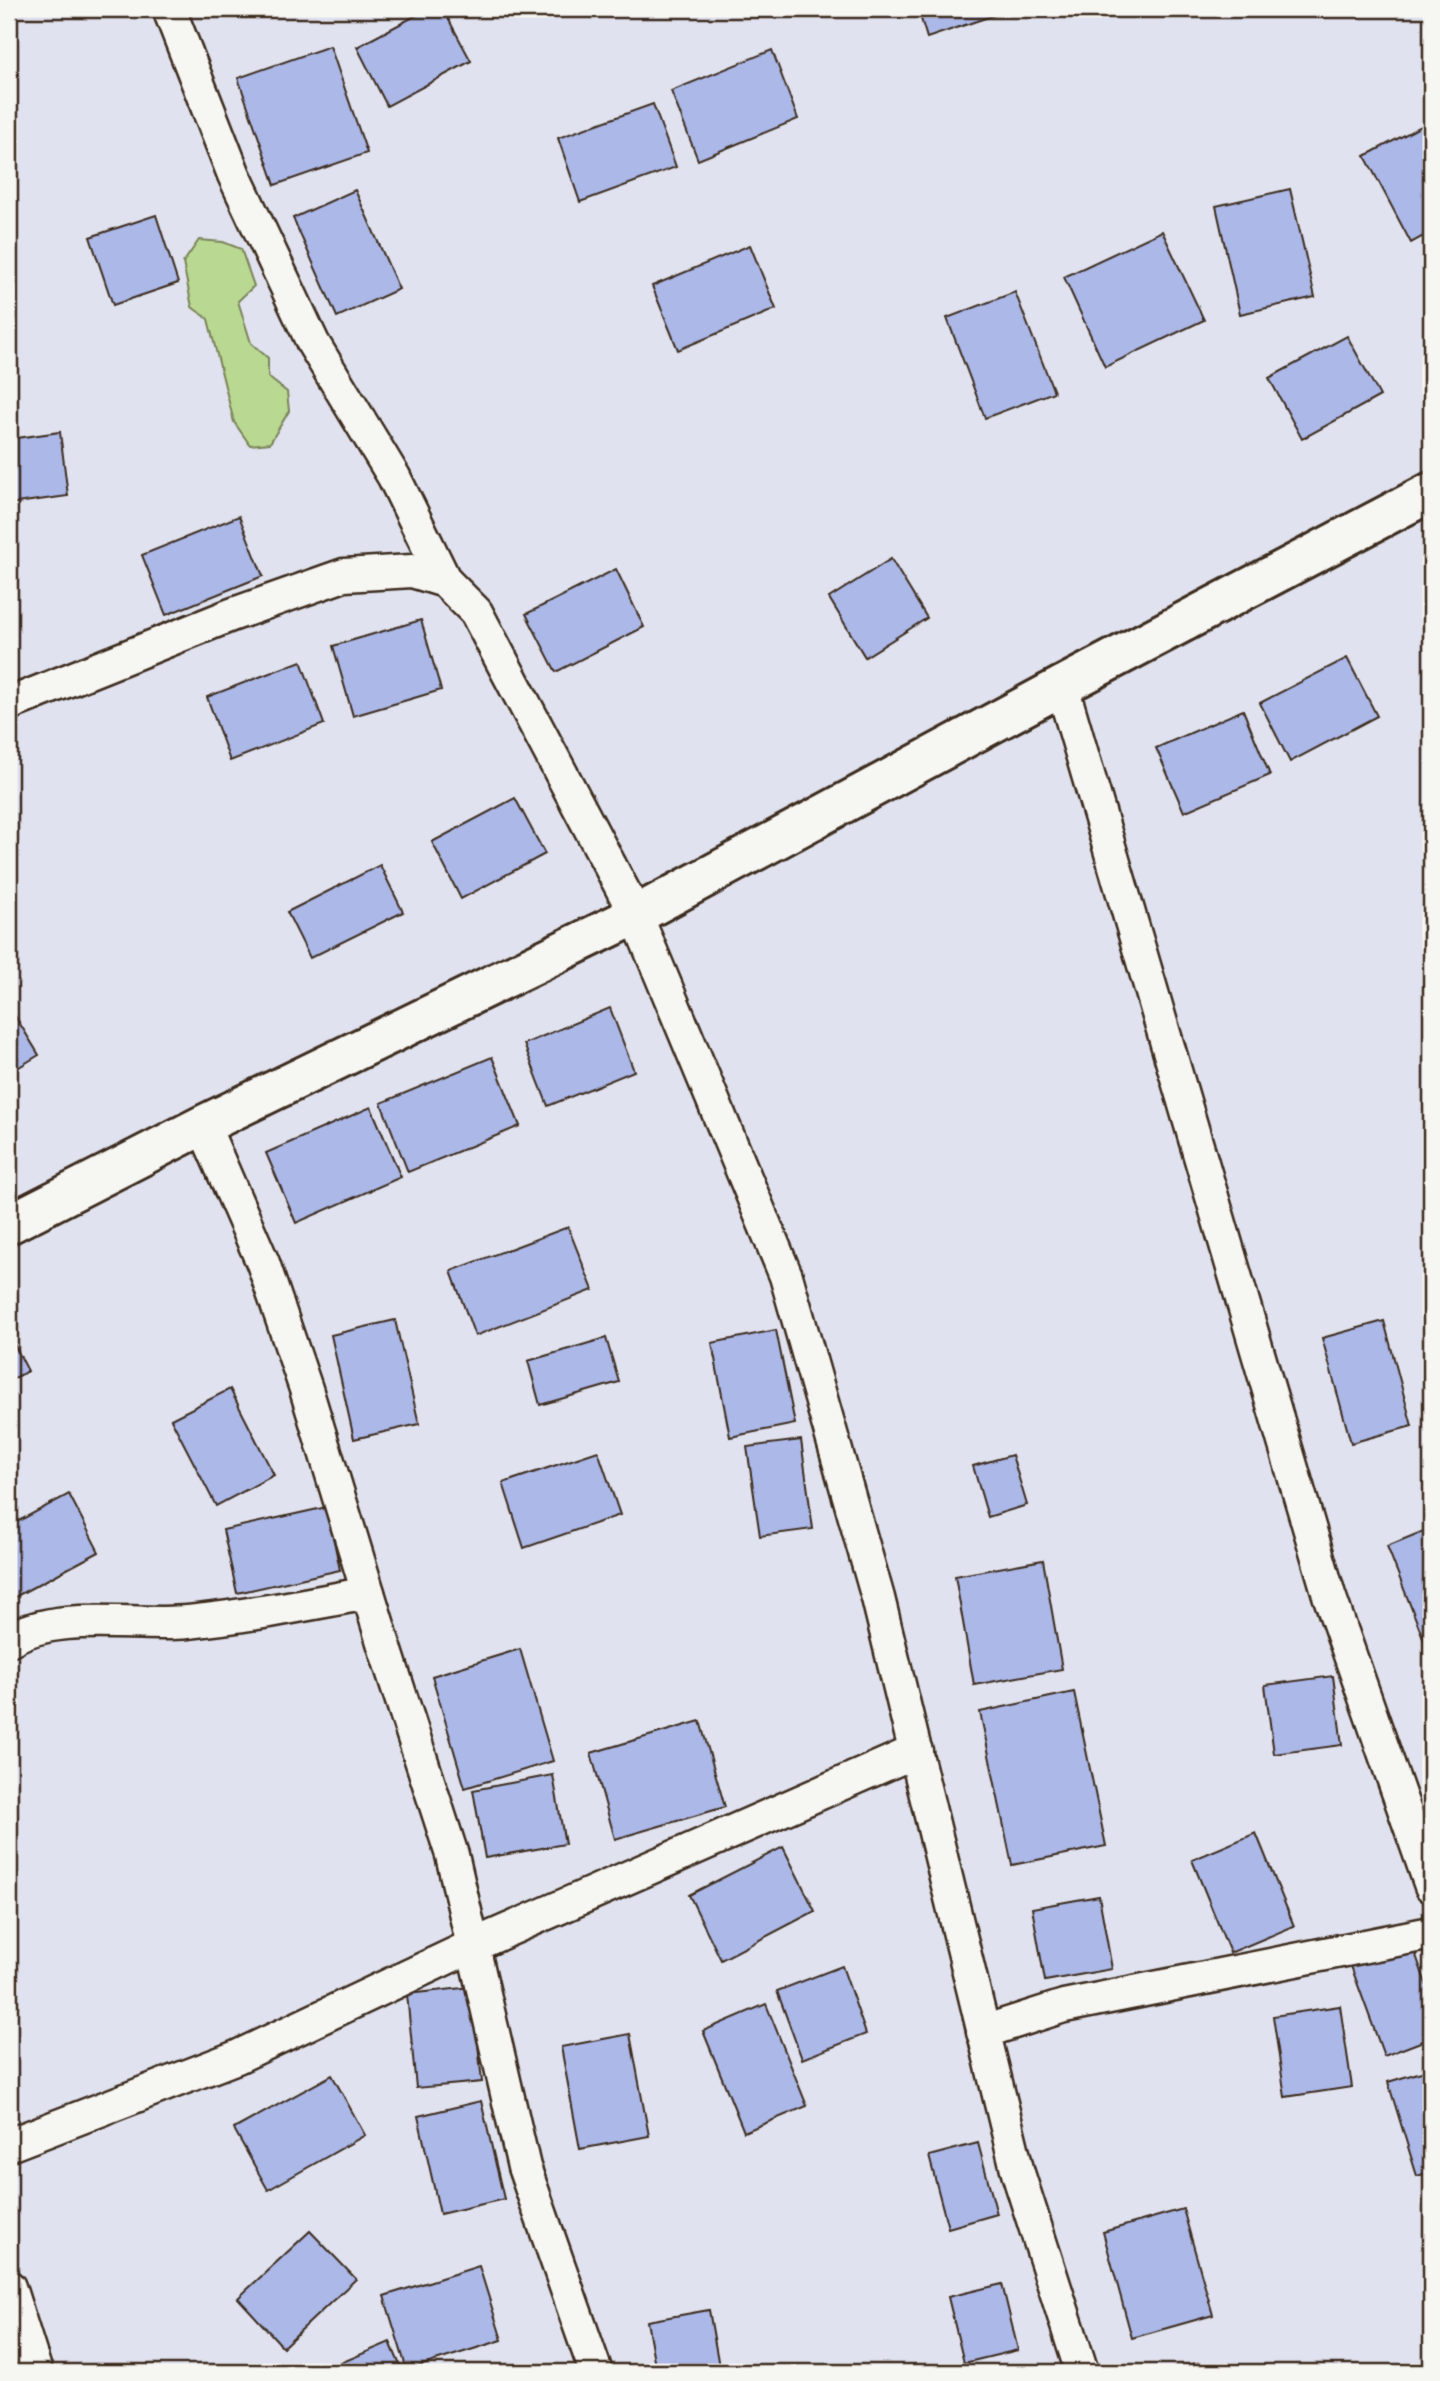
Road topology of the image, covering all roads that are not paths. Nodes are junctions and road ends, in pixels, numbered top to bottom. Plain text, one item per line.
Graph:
1 (169, 9) edge
2 (1431, 492) edge
3 (445, 581) junction
4 (1062, 686) junction
5 (9, 704) edge
6 (636, 915) junction
7 (203, 1125) junction
8 (9, 1224) edge
9 (368, 1593) junction
10 (9, 1640) edge
11 (916, 1751) junction
12 (1431, 1886) edge
13 (1431, 1933) edge
14 (474, 1945) junction
15 (983, 2032) junction
16 (9, 2145) edge
17 (9, 2287) edge
18 (36, 2372) edge
19 (596, 2372) edge
20 (1082, 2372) edge

1 - 3 street
2 - 4 main road
3 - 5 street
3 - 6 street
4 - 6 main road
4 - 12 street
6 - 7 main road
6 - 11 street
7 - 8 main road
7 - 9 street
9 - 10 street
9 - 14 street
11 - 14 street
11 - 15 street
13 - 15 street
14 - 16 street
14 - 19 street
15 - 20 street
17 - 18 street

